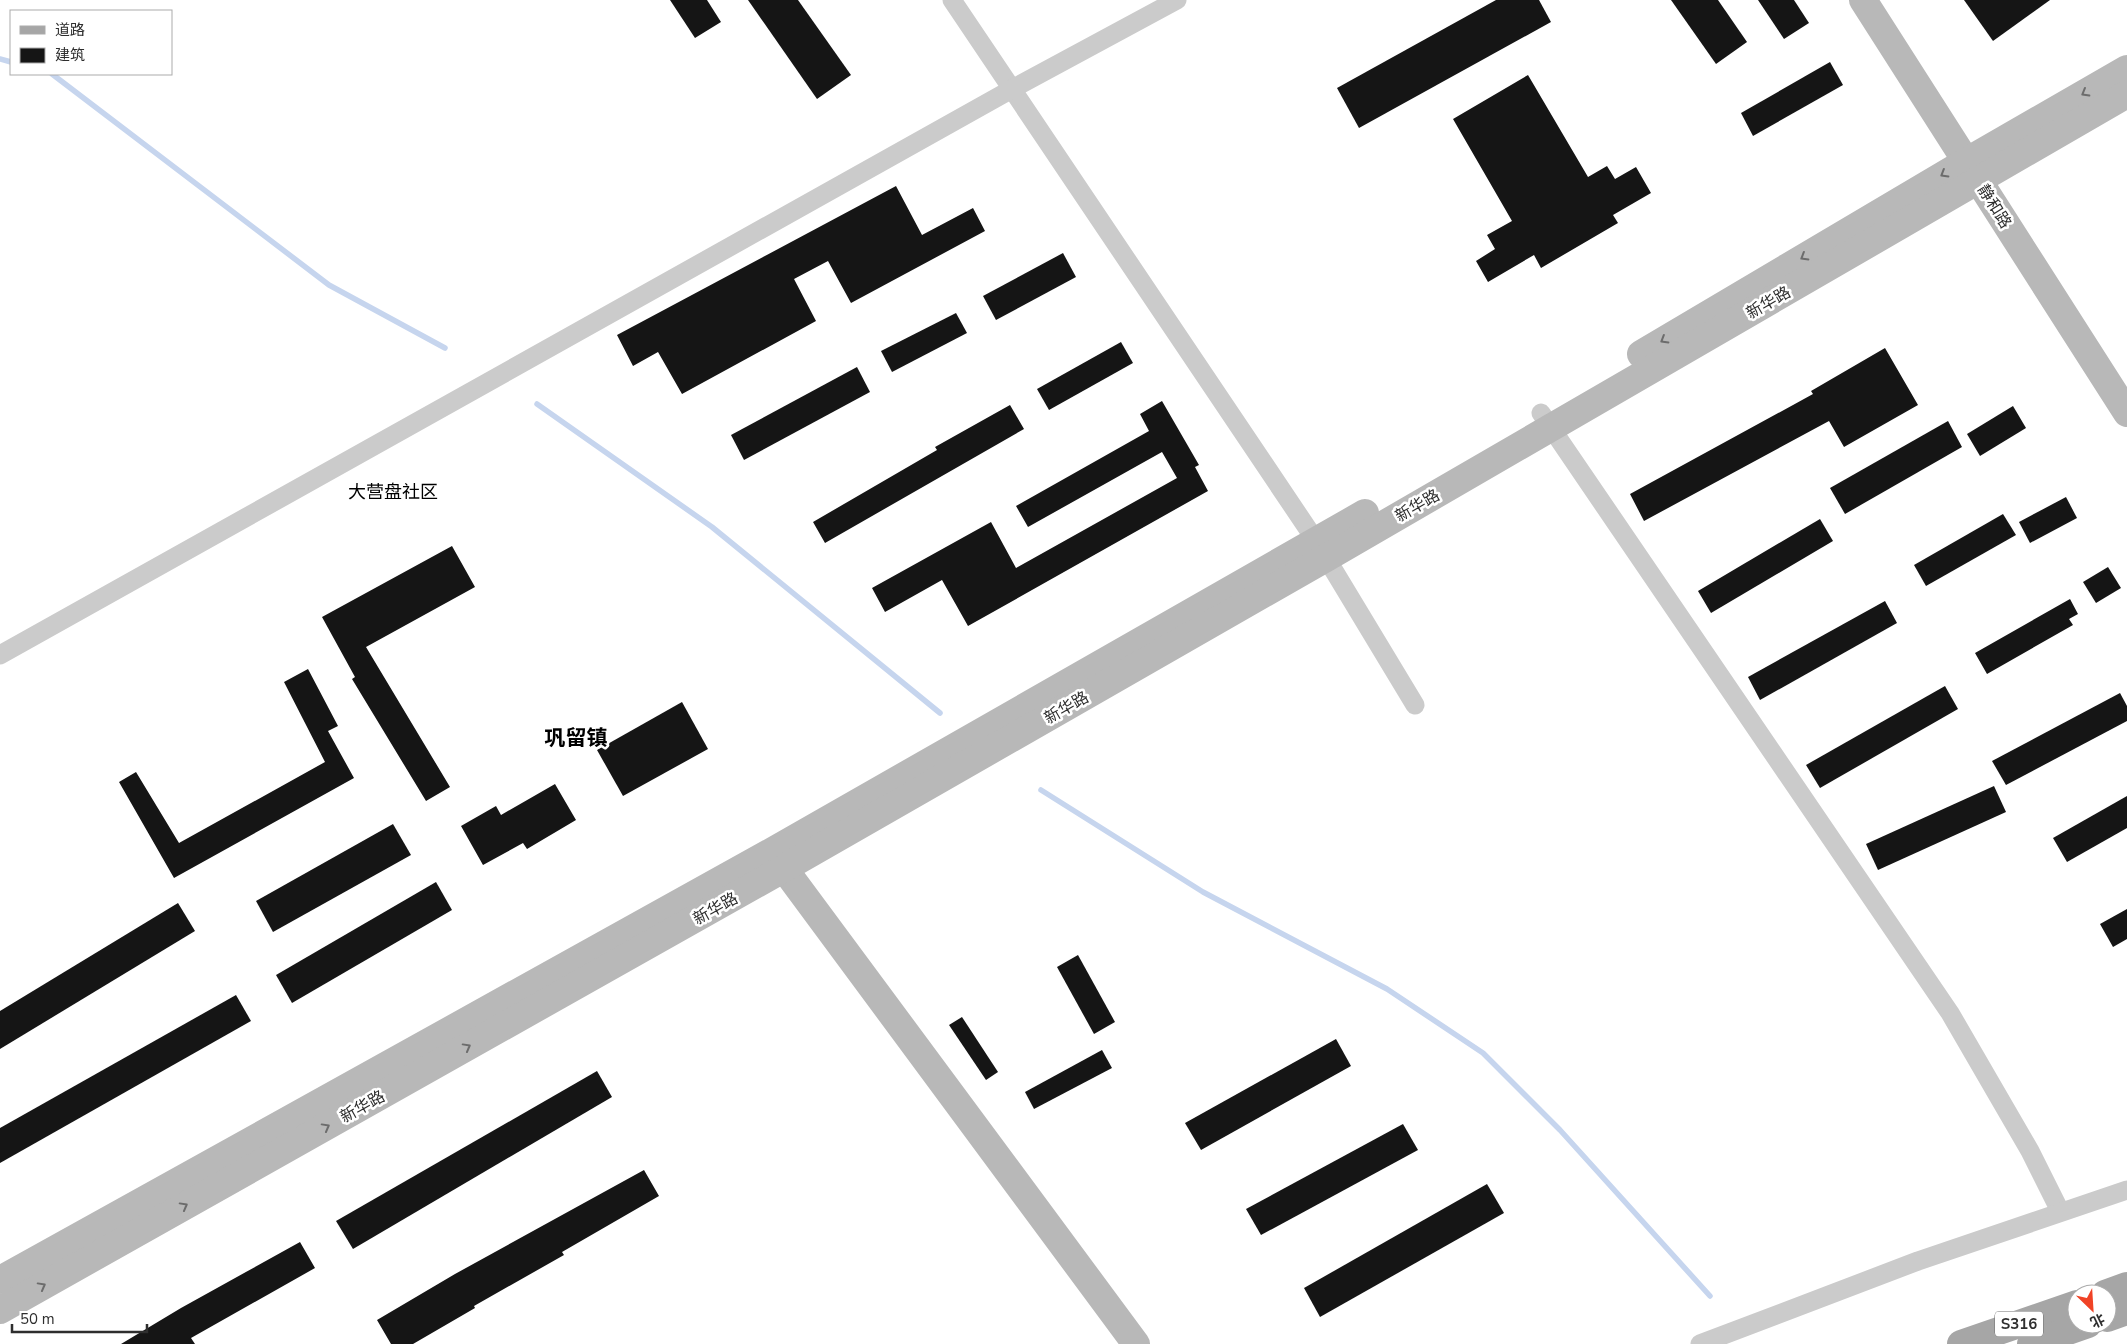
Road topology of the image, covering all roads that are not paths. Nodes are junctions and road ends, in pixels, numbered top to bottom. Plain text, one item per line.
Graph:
1 (952, 0) edge
2 (1177, 0) edge
3 (1863, 0) edge
4 (2127, 69) edge
5 (1012, 89) junction
6 (2127, 94) edge
7 (1972, 170) junction
8 (2127, 413) edge
9 (1546, 420) junction
10 (1321, 549) junction
11 (0, 655) edge
12 (1415, 705) dead end
13 (777, 860) junction
14 (2127, 1190) edge
15 (2060, 1211) junction
16 (0, 1280) edge
17 (2067, 1307) edge
18 (0, 1310) edge
19 (2067, 1331) edge
20 (1136, 1344) edge
21 (1700, 1344) edge
22 (1961, 1344) edge
23 (2031, 1344) edge

1 - 5 street
2 - 5 street
3 - 7 main road, 静和路
4 -> 7 main road, 新华路
5 - 10 street
5 - 11 street
6 - 7 main road, 新华路
7 - 8 main road, 静和路
7 - 9 main road, 新华路
9 - 10 main road, 新华路
9 - 15 street
10 - 12 street
10 - 13 main road, 新华路
13 - 16 main road, 新华路
18 -> 13 main road, 新华路
13 - 20 main road
14 - 15 street
15 - 21 street
17 - 22 main road, S316
19 - 23 main road, S316

